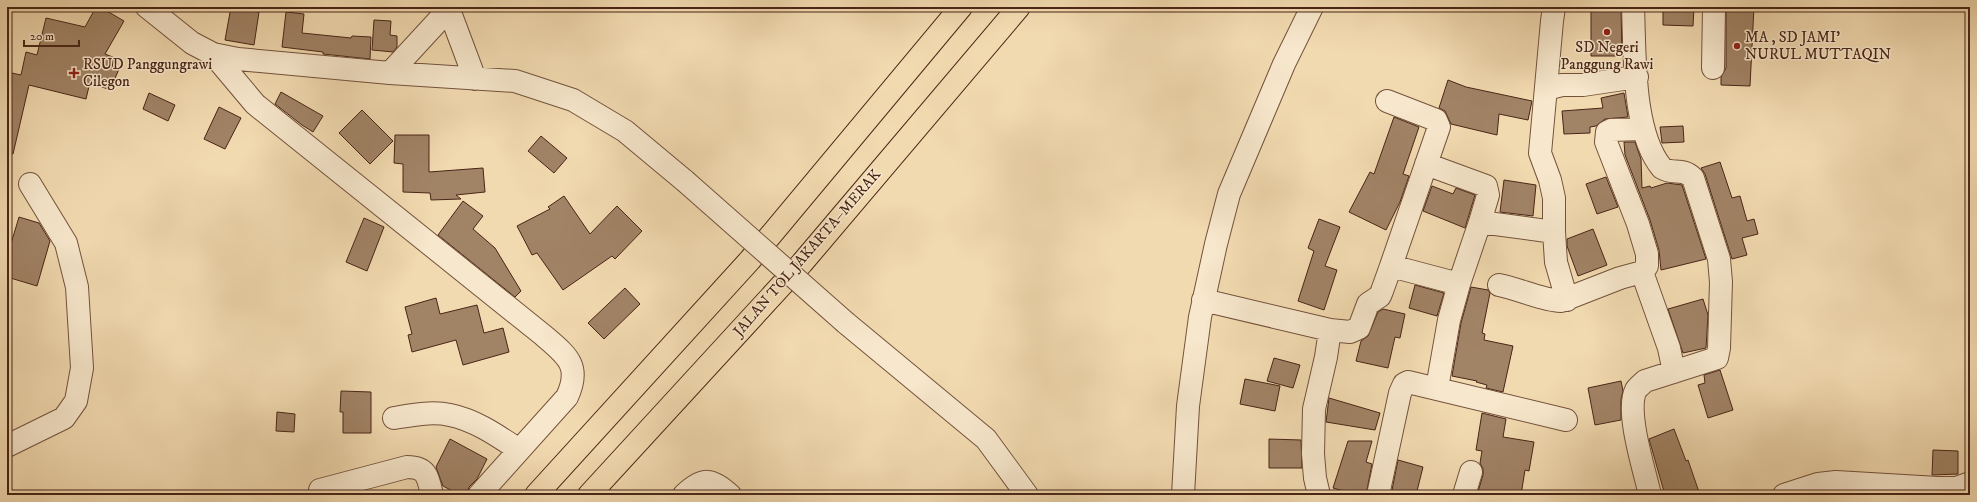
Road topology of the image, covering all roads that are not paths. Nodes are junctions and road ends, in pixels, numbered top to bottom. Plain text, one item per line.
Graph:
1 (147, 7) edge
2 (961, 7) edge
3 (1020, 7) edge
4 (1312, 7) edge
5 (1554, 7) edge
6 (1633, 7) edge
7 (1714, 7) edge
8 (448, 8) edge
9 (213, 54) junction
10 (1713, 68) dead end
11 (390, 73) junction
12 (1637, 77) junction
13 (475, 79) junction
14 (1546, 89) junction
15 (1387, 101) dead end
16 (1642, 129) junction
17 (1426, 164) junction
18 (30, 184) dead end
19 (1480, 222) junction
20 (1554, 232) junction
21 (1391, 266) junction
22 (1642, 272) junction
23 (1459, 284) junction
24 (1499, 285) dead end
25 (1203, 300) junction
26 (1567, 300) junction
27 (1330, 330) junction
28 (1674, 372) junction
29 (1437, 388) junction
30 (394, 418) dead end
31 (1566, 420) dead end
32 (7, 446) edge
33 (519, 450) junction
34 (1470, 472) dead end
35 (1970, 484) edge
36 (320, 490) dead end
37 (1908, 491) edge
38 (432, 495) edge
39 (479, 495) edge
40 (536, 495) edge
41 (589, 495) edge
42 (684, 495) edge
43 (730, 495) edge
44 (1027, 495) edge
45 (1183, 495) edge
46 (1319, 495) edge
47 (1378, 495) edge
48 (1464, 495) edge
49 (1650, 495) edge
50 (1784, 495) edge

1 - 9 street
2 - 40 highway
3 - 41 highway, JALAN TOL JAKARTA–MERAK
4 - 25 street
5 - 14 street
6 - 12 street
7 - 10 street
8 - 11 street
8 - 13 street
9 - 11 street
9 - 33 street
11 - 13 street
12 - 14 street
12 - 16 street
13 - 44 street, bridge
14 - 20 street
15 - 17 street
16 - 22 street
16 - 28 street
17 - 19 street
17 - 21 street
18 - 32 street
19 - 20 street
19 - 23 street
20 - 26 street
21 - 23 street
21 - 27 street
22 - 26 street
22 - 28 street
23 - 29 street
24 - 26 street
25 - 27 street
25 - 45 street
27 - 46 street
28 - 49 street
29 - 31 street
29 - 47 street
30 - 33 street
33 - 39 street
34 - 48 street
35 - 37 street
36 - 38 street
37 - 50 street
42 - 43 street

